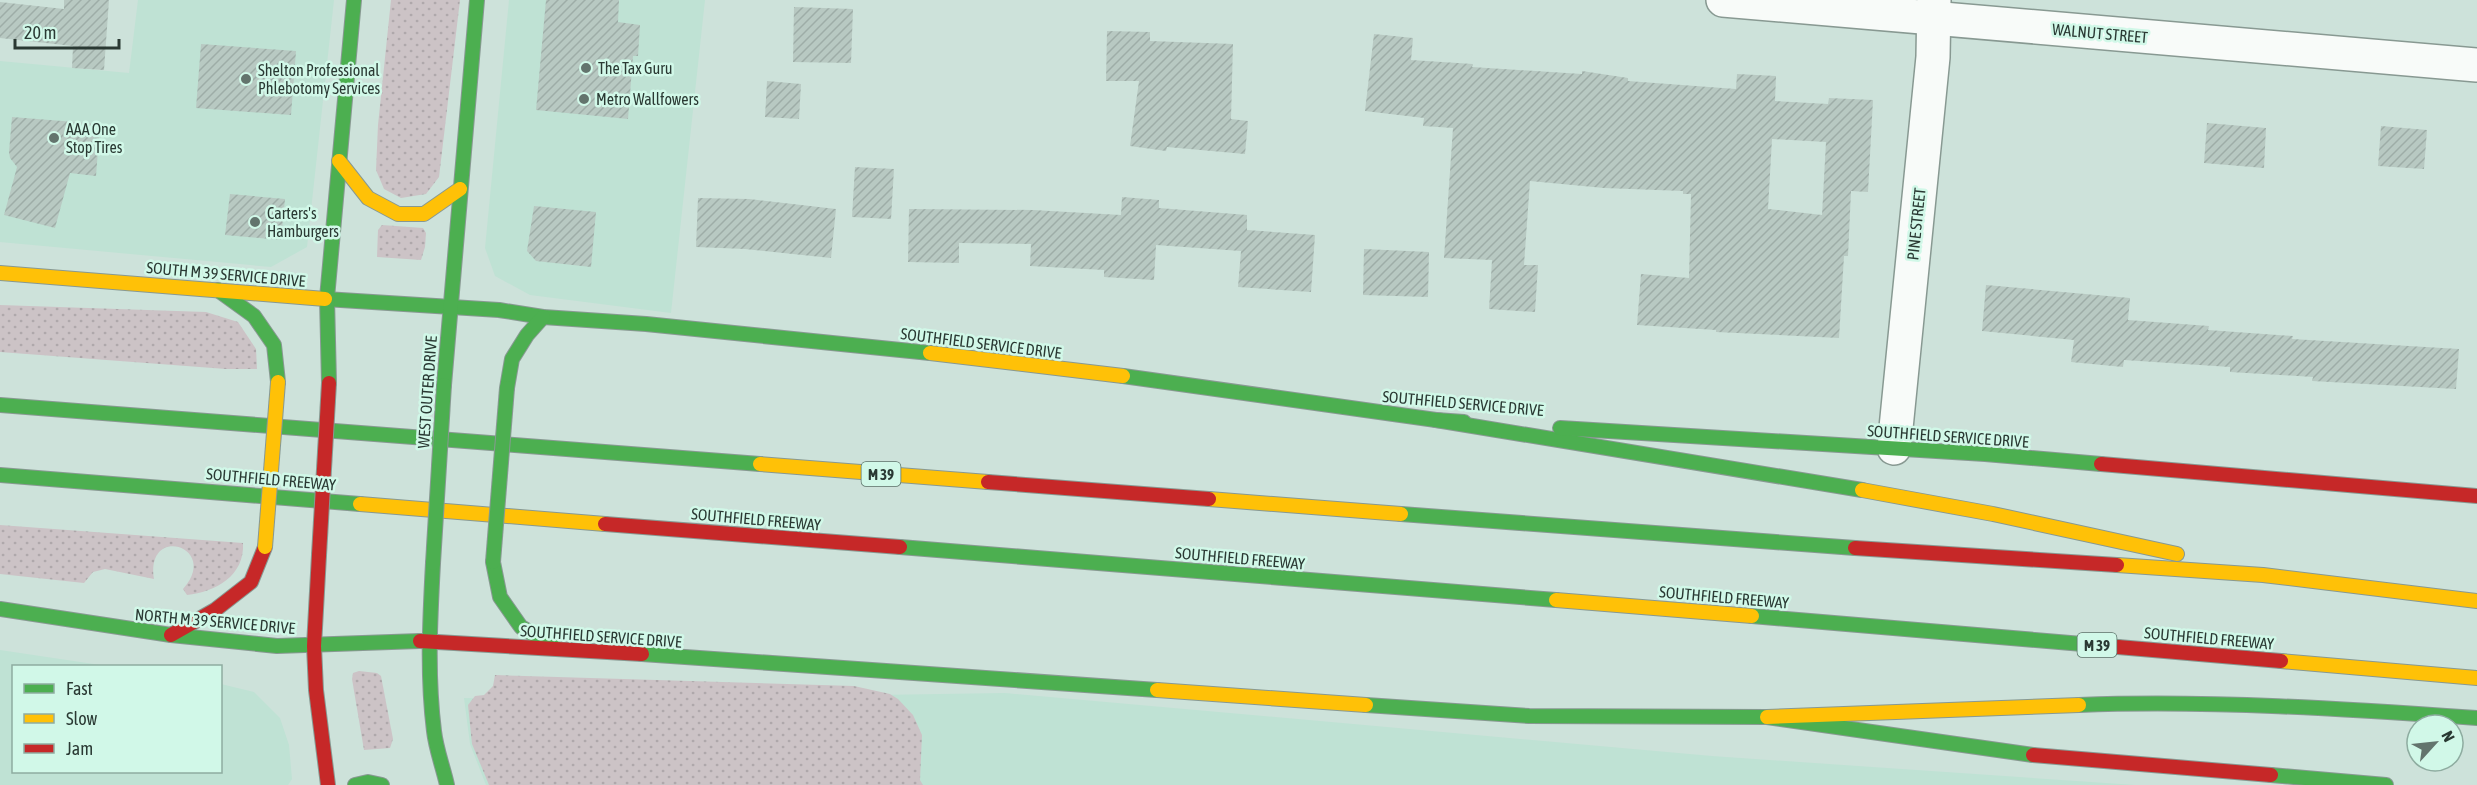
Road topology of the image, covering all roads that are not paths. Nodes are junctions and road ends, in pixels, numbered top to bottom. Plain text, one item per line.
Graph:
1 (354, 0) edge
2 (477, 0) edge
3 (1723, 0) edge
4 (1933, 9) edge
5 (2477, 65) edge
6 (339, 161) junction
7 (460, 189) junction
8 (0, 273) edge
9 (218, 290) junction
10 (327, 298) junction
11 (450, 306) junction
12 (543, 317) junction
13 (0, 405) edge
14 (1436, 420) junction
15 (1894, 448) junction
16 (0, 474) edge
17 (2477, 496) edge
18 (2263, 575) junction
19 (2477, 601) edge
20 (0, 609) edge
21 (171, 635) junction
22 (429, 641) junction
23 (314, 646) junction
24 (562, 651) junction
25 (2477, 678) edge
26 (1767, 717) junction
27 (2477, 718) edge
28 (328, 785) edge
29 (355, 785) edge
30 (382, 785) edge
31 (447, 785) edge
32 (2386, 785) edge

1 - 6 main road
2 - 7 main road, WEST OUTER DRIVE
3 - 4 street, WALNUT STREET
4 - 5 street, WALNUT STREET
4 - 15 street, PINE STREET
6 - 7 main road
6 - 10 main road
7 - 11 main road, WEST OUTER DRIVE
8 - 9 main road, SOUTH M 39 SERVICE DRIVE
9 - 10 main road, SOUTH M 39 SERVICE DRIVE
9 - 21 main road, bridge
10 - 11 main road, SOUTH M 39 SERVICE DRIVE
10 - 23 main road, bridge
11 - 12 main road, SOUTHFIELD SERVICE DRIVE
11 - 22 main road, WEST OUTER DRIVE, bridge
12 - 14 main road, SOUTHFIELD SERVICE DRIVE
12 - 24 main road, bridge
13 - 18 main road, M 39
14 - 15 main road, SOUTHFIELD SERVICE DRIVE
14 - 18 main road
15 - 17 main road, SOUTHFIELD SERVICE DRIVE
16 - 25 main road, SOUTHFIELD FREEWAY / M 39
18 - 19 main road, M 39
20 - 21 main road, NORTH M 39 SERVICE DRIVE
21 - 23 main road, NORTH M 39 SERVICE DRIVE
22 - 23 main road, NORTH M 39 SERVICE DRIVE
22 - 24 main road, SOUTHFIELD SERVICE DRIVE
22 - 31 main road, WEST OUTER DRIVE
23 - 28 main road
24 - 26 main road, SOUTHFIELD SERVICE DRIVE
26 - 27 main road
26 - 32 main road, SOUTHFIELD SERVICE DRIVE
29 - 30 main road

